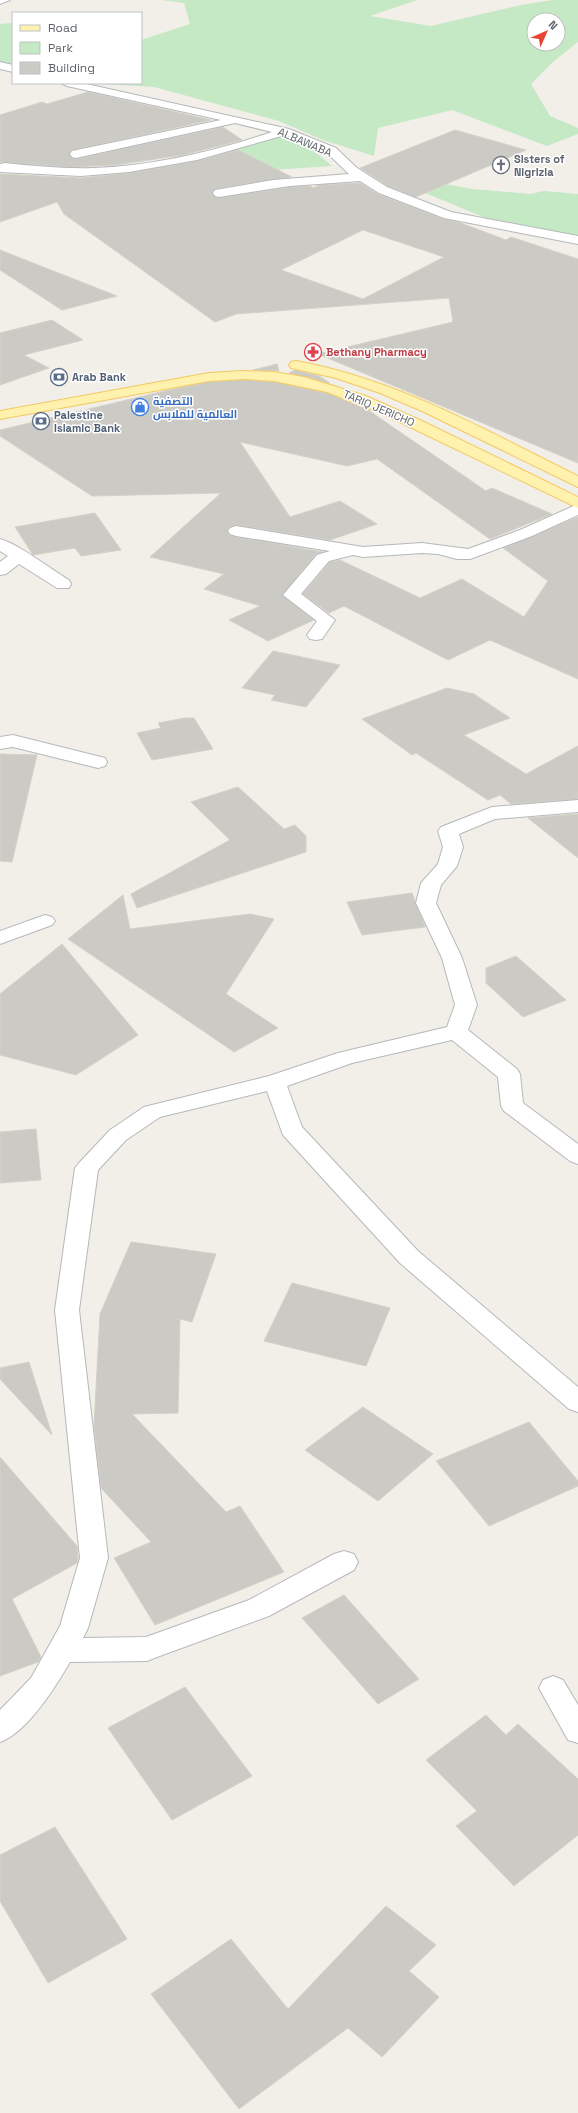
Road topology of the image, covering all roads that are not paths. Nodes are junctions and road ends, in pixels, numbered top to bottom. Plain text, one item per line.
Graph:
1 (5, 0) edge
2 (0, 1) edge
3 (0, 65) edge
4 (12, 69) edge
5 (70, 84) edge
6 (237, 121) junction
7 (285, 131) junction
8 (76, 154) dead end
9 (0, 168) edge
10 (362, 177) junction
11 (219, 193) dead end
12 (578, 240) edge
13 (0, 402) edge
14 (0, 415) edge
15 (578, 482) edge
16 (578, 503) edge
17 (578, 509) edge
18 (236, 531) dead end
19 (0, 544) edge
20 (352, 551) junction
21 (19, 556) junction
22 (0, 570) edge
23 (64, 584) dead end
24 (316, 635) dead end
25 (0, 743) edge
26 (98, 762) dead end
27 (578, 806) edge
28 (45, 921) dead end
29 (0, 938) edge
30 (456, 1032) junction
31 (275, 1082) junction
32 (578, 1156) edge
33 (578, 1402) edge
34 (344, 1562) dead end
35 (61, 1650) junction
36 (553, 1688) dead end
37 (0, 1730) edge
38 (578, 1731) edge

1 - 2 street
3 - 4 street
5 - 6 street, ALBAWABA
6 - 7 street, ALBAWABA
6 - 8 street
7 - 9 street
7 - 10 street, ALBAWABA
10 - 11 street
10 - 12 street, ALBAWABA
13 - 15 main road, TARIQ JERICHO
14 - 16 main road, TARIQ JERICHO
17 - 20 street
18 - 20 street
19 - 21 street
20 - 24 street
21 - 22 street
21 - 23 street
25 - 26 street
27 - 30 street
28 - 29 street
30 - 31 street
30 - 32 street
31 - 33 street
31 - 35 street
34 - 35 street
35 - 37 street
36 - 38 street

